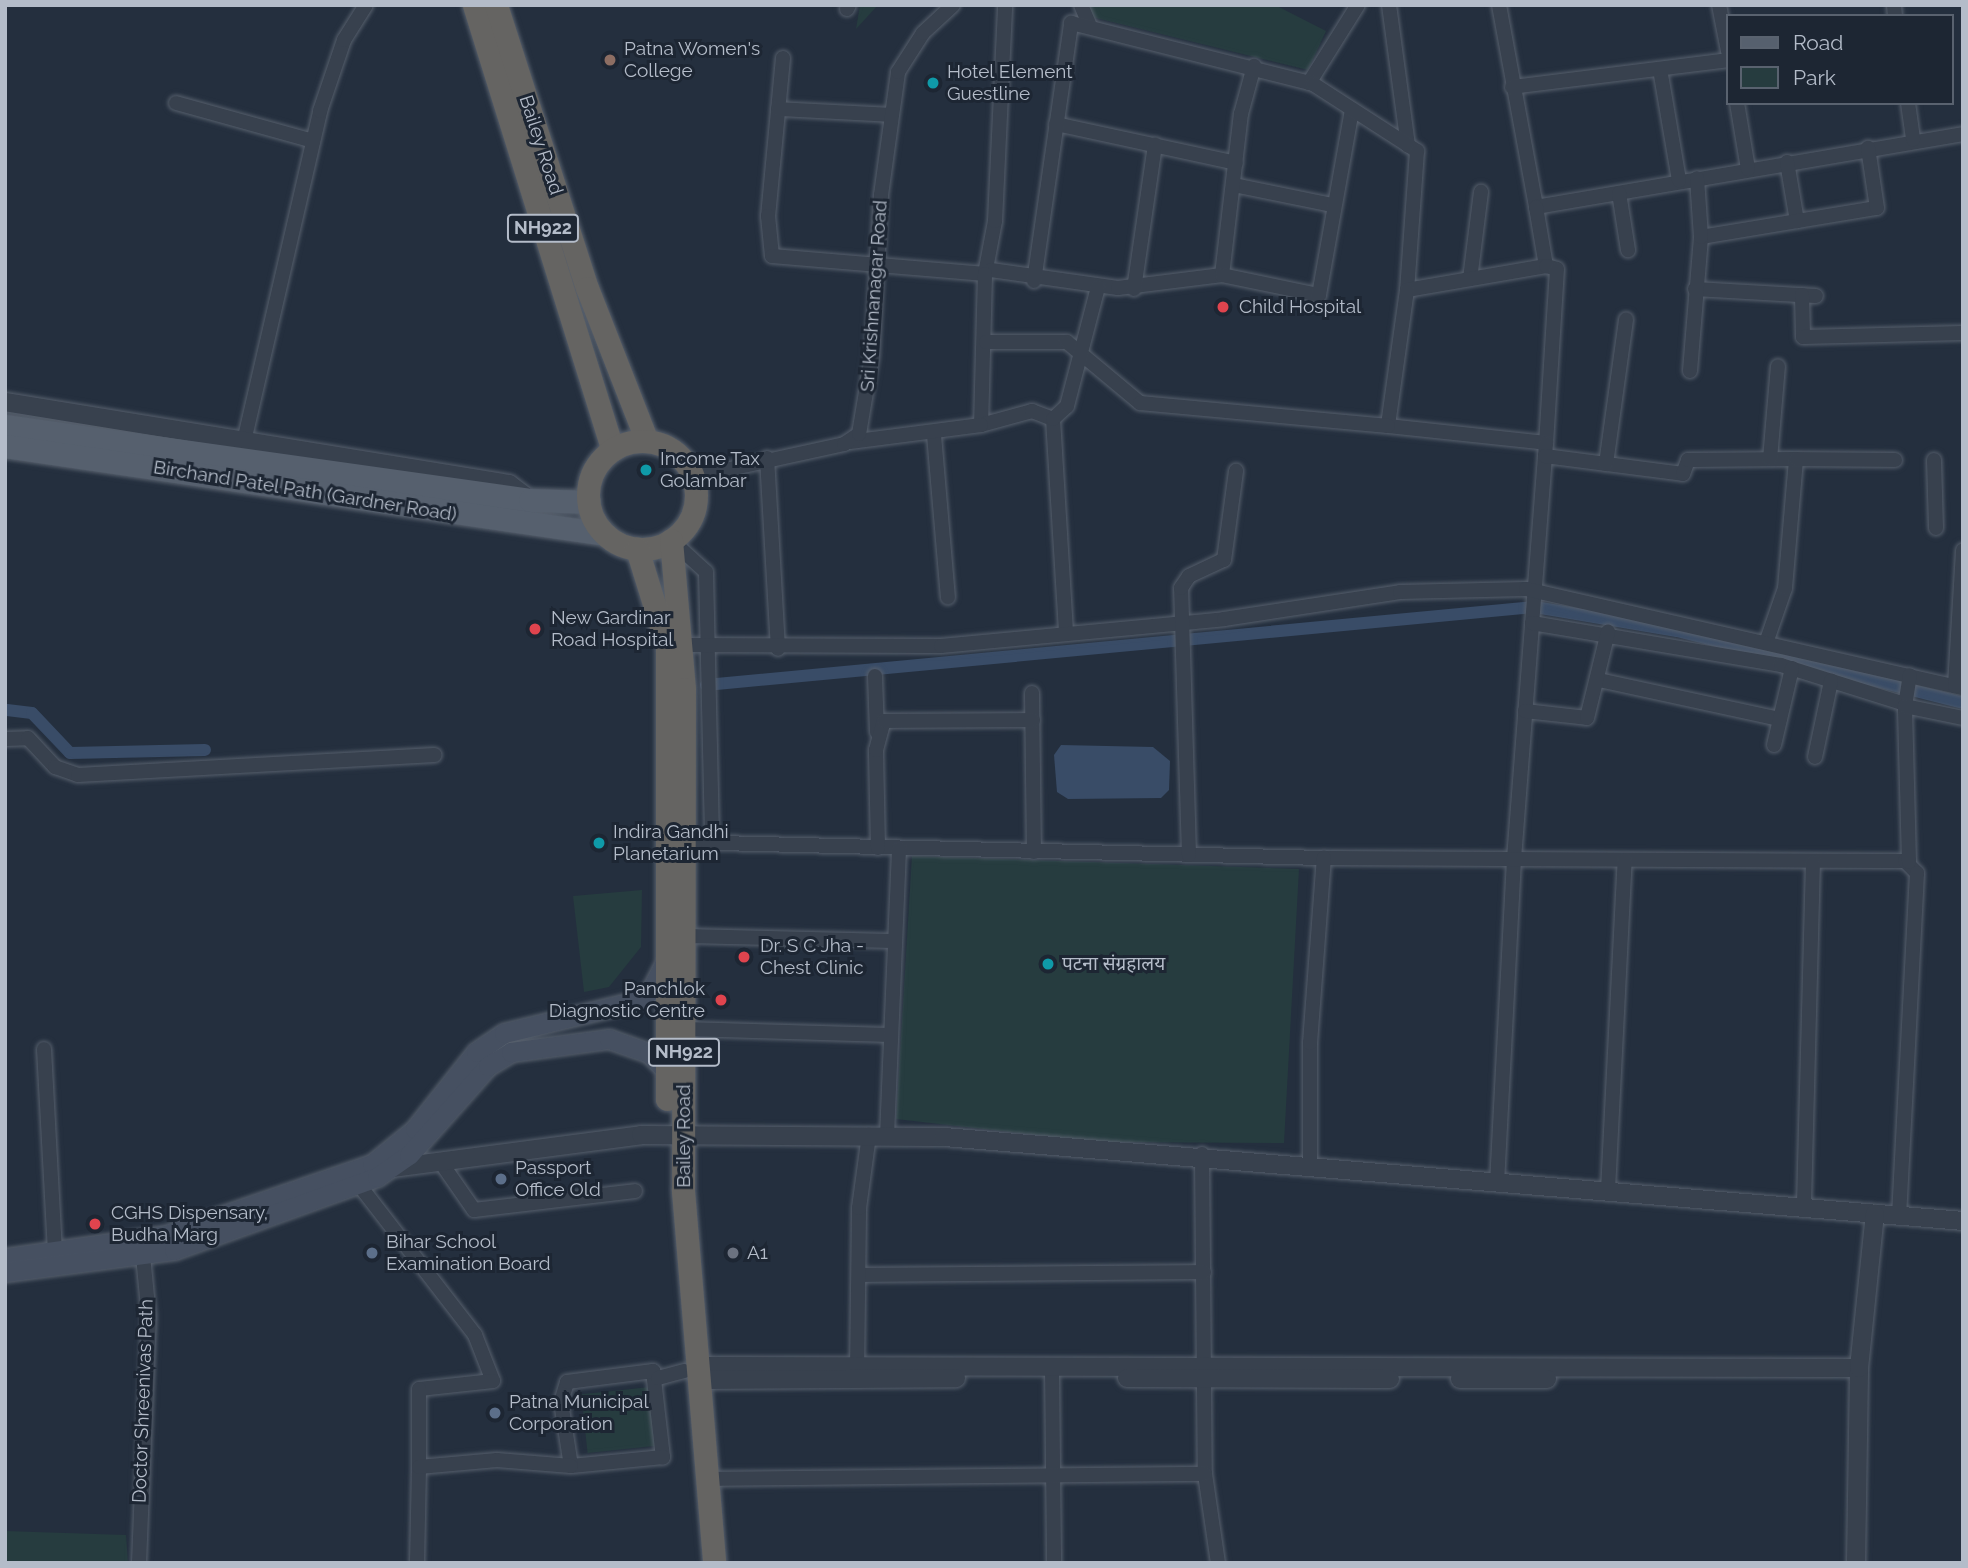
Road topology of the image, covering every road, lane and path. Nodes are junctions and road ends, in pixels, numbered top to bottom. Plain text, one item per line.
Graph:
1 (366, 5) edge
2 (474, 5) edge
3 (496, 5) edge
4 (953, 5) edge
5 (1005, 5) edge
6 (1081, 5) edge
7 (1358, 5) edge
8 (1389, 5) edge
9 (1499, 5) edge
10 (1719, 5) edge
11 (1089, 24) junction
12 (1727, 46) edge
13 (783, 58) dead end
14 (1727, 60) edge
15 (1254, 66) junction
16 (1660, 69) junction
17 (1309, 83) junction
18 (1512, 88) junction
19 (176, 103) dead end
20 (1737, 105) edge
21 (1908, 105) edge
22 (778, 108) junction
23 (1352, 110) junction
24 (891, 115) junction
25 (1056, 124) junction
26 (1963, 134) edge
27 (1913, 140) junction
28 (313, 141) junction
29 (1155, 145) junction
30 (1408, 146) junction
31 (1868, 148) junction
32 (1787, 162) junction
33 (1236, 163) junction
34 (1748, 169) junction
35 (1697, 178) junction
36 (1679, 180) junction
37 (1234, 185) junction
38 (1481, 192) dead end
39 (1619, 193) junction
40 (1332, 205) junction
41 (1536, 207) junction
42 (1797, 221) junction
43 (1701, 237) junction
44 (1628, 250) dead end
45 (876, 263) junction
46 (1546, 266) junction
47 (988, 272) junction
48 (1222, 275) junction
49 (1469, 279) junction
50 (1034, 281) junction
51 (1098, 287) junction
52 (1135, 289) junction
53 (1695, 289) junction
54 (1407, 290) junction
55 (1626, 319) dead end
56 (1963, 333) edge
57 (986, 342) junction
58 (1077, 349) junction
59 (1778, 366) dead end
60 (1690, 371) dead end
61 (5, 402) edge
62 (1053, 419) junction
63 (981, 425) junction
64 (5, 426) edge
65 (1388, 426) junction
66 (934, 435) junction
67 (648, 441) junction
68 (850, 442) junction
69 (5, 446) edge
70 (1546, 449) junction
71 (613, 450) junction
72 (767, 458) junction
73 (1770, 459) junction
74 (1796, 459) junction
75 (1895, 460) dead end
76 (1934, 460) dead end
77 (239, 461) junction
78 (1606, 464) junction
79 (1236, 471) dead end
80 (692, 477) junction
81 (589, 502) junction
82 (1936, 528) dead end
83 (605, 534) junction
84 (671, 540) junction
85 (637, 549) junction
86 (1963, 550) edge
87 (1534, 593) junction
88 (948, 597) dead end
89 (1532, 619) junction
90 (1181, 627) junction
91 (1608, 632) junction
92 (1066, 633) junction
93 (1766, 643) junction
94 (683, 645) junction
95 (778, 649) junction
96 (712, 653) junction
97 (1792, 668) junction
98 (876, 676) dead end
99 (1910, 678) junction
100 (1599, 680) junction
101 (1831, 681) junction
102 (1959, 687) edge
103 (1032, 693) dead end
104 (1906, 702) junction
105 (1525, 711) junction
106 (1780, 719) junction
107 (1963, 719) edge
108 (1032, 720) junction
109 (877, 732) junction
110 (5, 739) edge
111 (1774, 745) dead end
112 (434, 755) dead end
113 (1815, 757) dead end
114 (676, 842) junction
115 (712, 844) junction
116 (878, 848) junction
117 (899, 848) junction
118 (1034, 852) junction
119 (1189, 855) junction
120 (1324, 858) junction
121 (1514, 859) junction
122 (1626, 860) junction
123 (1813, 862) junction
124 (1909, 862) junction
125 (684, 936) junction
126 (895, 941) junction
127 (668, 958) junction
128 (684, 1029) junction
129 (891, 1035) junction
130 (44, 1049) dead end
131 (667, 1071) junction
132 (675, 1134) junction
133 (878, 1135) junction
134 (1202, 1154) junction
135 (1310, 1163) junction
136 (443, 1164) junction
137 (392, 1168) junction
138 (354, 1178) junction
139 (1497, 1182) junction
140 (1608, 1190) junction
141 (635, 1191) dead end
142 (1804, 1204) junction
143 (1875, 1214) junction
144 (1899, 1214) junction
145 (1963, 1221) edge
146 (142, 1248) junction
147 (55, 1252) junction
148 (5, 1258) edge
149 (5, 1272) edge
150 (1205, 1272) junction
151 (861, 1275) junction
152 (694, 1372) junction
153 (857, 1372) junction
154 (1047, 1372) junction
155 (1203, 1373) junction
156 (1859, 1374) junction
157 (658, 1378) junction
158 (571, 1466) junction
159 (419, 1467) junction
160 (1205, 1474) junction
161 (707, 1479) junction
162 (1053, 1479) junction
163 (139, 1563) edge
164 (418, 1563) edge
165 (700, 1563) edge
166 (714, 1563) edge
167 (1054, 1563) edge
168 (1218, 1563) edge
169 (1856, 1563) edge

1 - 28 street
2 - 71 highway, NH922
3 - 67 highway, Bailey Road / NH922
4 - 24 street, Sri Krishnanagar Road
5 - 47 street
6 - 11 street
7 - 17 street
8 - 30 street
9 - 18 street
10 - 12 street
11 - 15 street
11 - 25 street
13 - 22 street
14 - 16 street
15 - 17 street
15 - 33 street
16 - 18 street
16 - 36 street
17 - 23 street
18 - 41 street
19 - 28 street
20 - 34 street
21 - 27 street
22 - 24 street
22 - 45 street
23 - 30 street
23 - 40 street
24 - 45 street, Sri Krishnanagar Road
25 - 29 street
25 - 50 street
26 - 27 street
27 - 31 street
28 - 77 street
29 - 33 street
29 - 52 street
30 - 54 street
31 - 32 street
31 - 42 street
32 - 34 street
32 - 42 street
33 - 37 street
34 - 35 street
35 - 36 street
35 - 43 street
36 - 39 street
37 - 40 street
37 - 48 street
38 - 49 street
39 - 41 street
39 - 44 street
40 - 48 street
41 - 46 street
42 - 43 street
43 - 53 street
45 - 47 street
45 - 68 street, Sri Krishnanagar Road
46 - 49 street
46 - 70 street
47 - 50 street
47 - 57 street
48 - 52 street
49 - 54 street
50 - 51 street
51 - 52 street
51 - 58 street
53 - 56 street
53 - 60 street
54 - 65 street
55 - 78 street
57 - 58 street
57 - 63 street
58 - 62 street
58 - 65 street
59 - 73 street
61 - 77 street
62 - 63 street
62 - 92 street
63 - 66 street
64 - 77 main road, Birchand Patel Path (Gardner Road)
65 - 70 street
66 - 68 street
66 - 88 street
67 - 71 highway
67 - 80 highway
68 - 72 street
69 - 77 main road, Birchand Patel Path (Gardner Road)
70 - 78 street
70 - 87 street
71 - 81 highway
72 - 80 street
72 - 95 street
73 - 74 street
73 - 78 street
74 - 75 street
74 - 93 street
76 - 82 street
77 - 81 main road, Birchand Patel Path (Gardner Road)
77 - 83 main road, Birchand Patel Path (Gardner Road)
79 - 90 street
80 - 84 highway
81 - 83 highway
83 - 85 highway
84 - 85 highway
84 - 94 highway, Bailey Road / NH922
84 - 96 street
85 - 114 highway, Bailey Road / NH922
86 - 102 street
87 - 89 street
87 - 90 street
87 - 93 street
89 - 91 street
89 - 105 street
90 - 92 street
90 - 119 street
91 - 97 street
91 - 100 street
92 - 95 street
93 - 99 street
94 - 96 street
94 - 114 highway, Bailey Road / NH922
95 - 96 street
96 - 115 street
97 - 101 street
97 - 106 street
98 - 109 street
99 - 102 street
99 - 104 street
100 - 105 street
100 - 106 street
101 - 104 street
101 - 113 street
103 - 108 street
104 - 107 street
104 - 124 street
105 - 121 street
106 - 111 street
108 - 109 street
108 - 118 street
109 - 116 street
110 - 112 street
114 - 115 street
114 - 125 highway, Bailey Road / NH922
114 - 127 highway, Bailey Road / NH922
115 - 116 street
116 - 117 street
117 - 118 street
117 - 126 street
118 - 119 street
119 - 120 street
120 - 121 street
120 - 135 street
121 - 122 street
121 - 139 street
122 - 123 street
122 - 140 street
123 - 124 street
123 - 142 street
124 - 144 street
125 - 126 street
125 - 128 highway, Bailey Road / NH922
126 - 129 street
127 - 131 highway, Bailey Road / NH922
127 - 138 main road
128 - 129 street
128 - 132 highway, Bailey Road / NH922
129 - 133 street
130 - 147 street
131 - 132 highway, Bailey Road / NH922
131 - 137 main road
132 - 133 street
132 - 136 street
132 - 152 highway, Bailey Road / NH922
133 - 134 street
133 - 151 street
134 - 135 street
134 - 150 street
135 - 139 street
136 - 137 street
136 - 141 street
137 - 138 main road
138 - 146 main road
138 - 159 street
139 - 140 street
140 - 142 street
142 - 143 street
143 - 144 street
143 - 156 street
144 - 145 street
146 - 147 main road
146 - 149 main road
146 - 163 street, Doctor Shreenivas Path
147 - 148 main road
150 - 151 street
150 - 155 street
151 - 153 street
152 - 153 street
152 - 157 street
152 - 161 highway, Bailey Road / NH922
152 - 165 highway, Bailey Road / NH922
153 - 154 street
154 - 155 street
154 - 162 street
155 - 156 street
155 - 160 street
156 - 169 street
157 - 158 street
157 - 158 street
158 - 159 street
159 - 164 street
160 - 162 street
160 - 168 street
161 - 162 street
161 - 166 highway, Bailey Road / NH922
162 - 167 street

